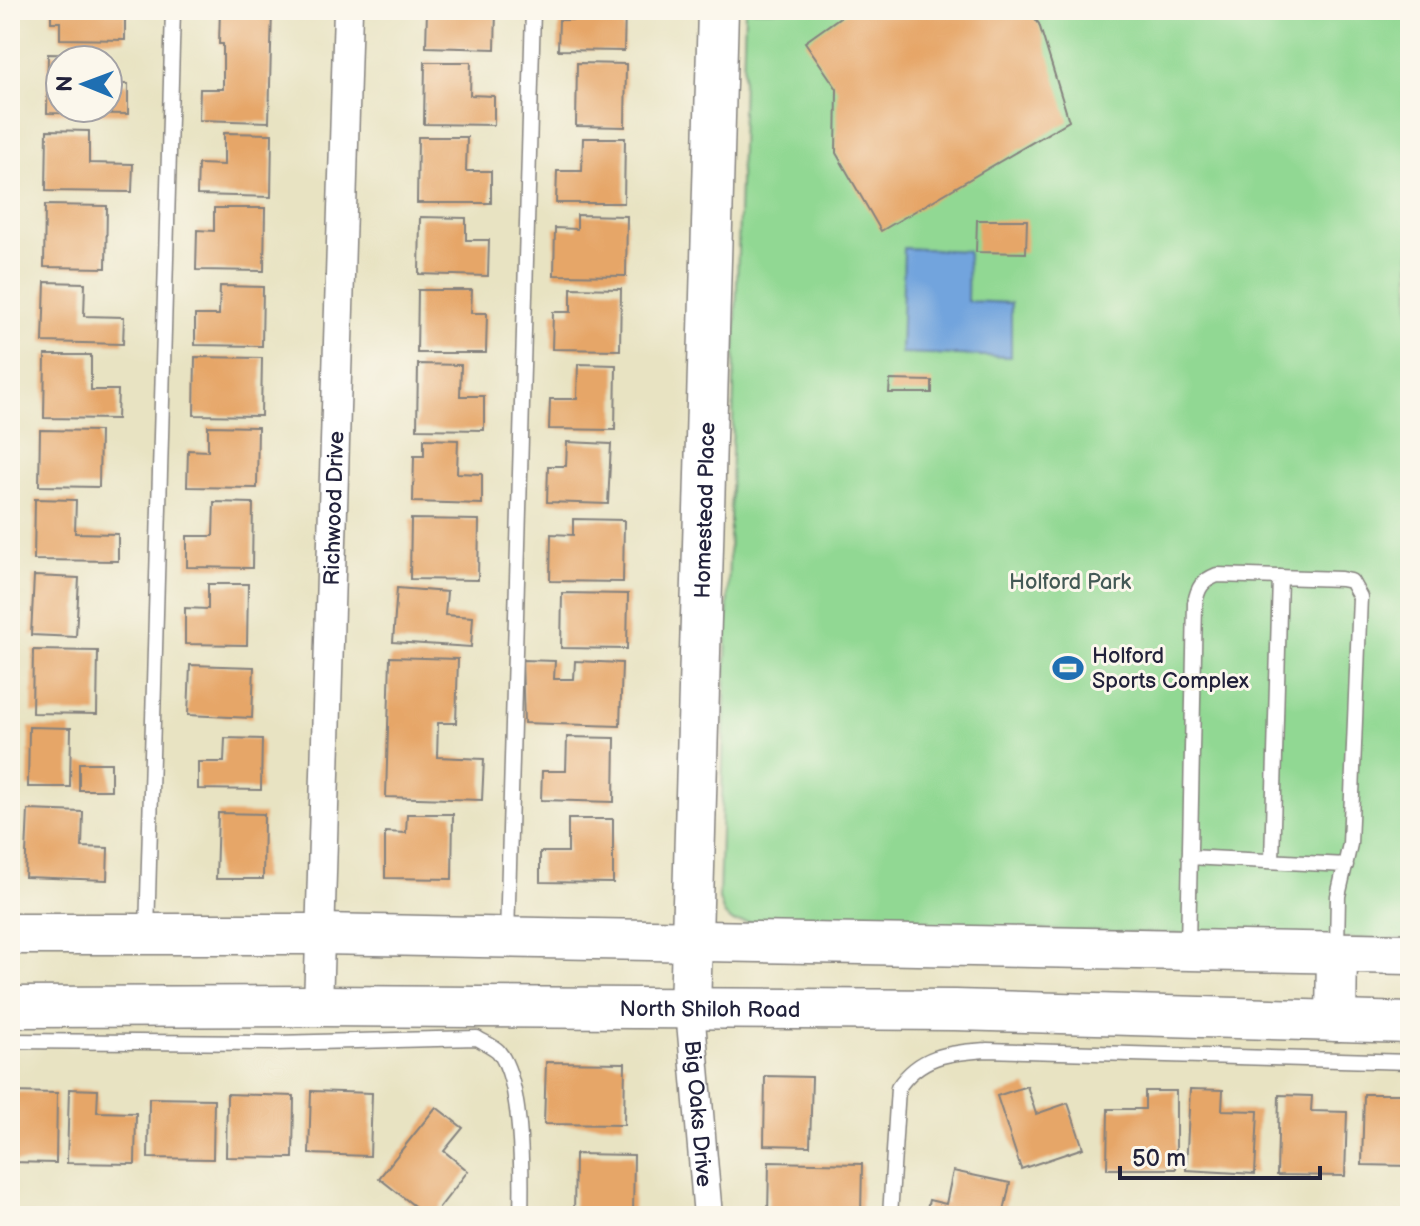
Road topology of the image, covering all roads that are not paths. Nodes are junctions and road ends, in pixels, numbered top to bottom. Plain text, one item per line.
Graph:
1 (173, 10) edge
2 (348, 10) edge
3 (533, 10) edge
4 (718, 10) edge
5 (1280, 577) junction
6 (1189, 857) junction
7 (1272, 861) junction
8 (1346, 865) junction
9 (10, 934) edge
10 (147, 934) junction
11 (320, 934) junction
12 (507, 937) junction
13 (693, 940) junction
14 (1188, 949) junction
15 (1337, 952) junction
16 (1410, 954) edge
17 (318, 1006) junction
18 (10, 1007) edge
19 (690, 1010) junction
20 (1336, 1021) junction
21 (1410, 1023) edge
22 (10, 1041) edge
23 (1410, 1062) edge
24 (521, 1216) edge
25 (708, 1216) edge
26 (890, 1216) edge

1 - 10 lane
2 - 11 street, Richwood Drive
3 - 12 lane
4 - 13 main road, Homestead Place
5 - 6 lane
5 - 7 lane
5 - 8 lane
6 - 7 lane
6 - 14 lane
7 - 8 lane
8 - 15 lane
9 - 10 main road
10 - 11 main road
11 - 12 main road
11 - 17 street, Richwood Drive
12 - 13 main road
13 - 14 main road
13 - 19 main road, Homestead Place
14 - 15 main road
15 - 16 main road
15 - 20 main road
17 - 18 main road, North Shiloh Road
17 - 19 main road, North Shiloh Road
19 - 20 main road, North Shiloh Road
19 - 25 street, Big Oaks Drive
20 - 21 main road, North Shiloh Road
22 - 24 lane
23 - 26 lane

